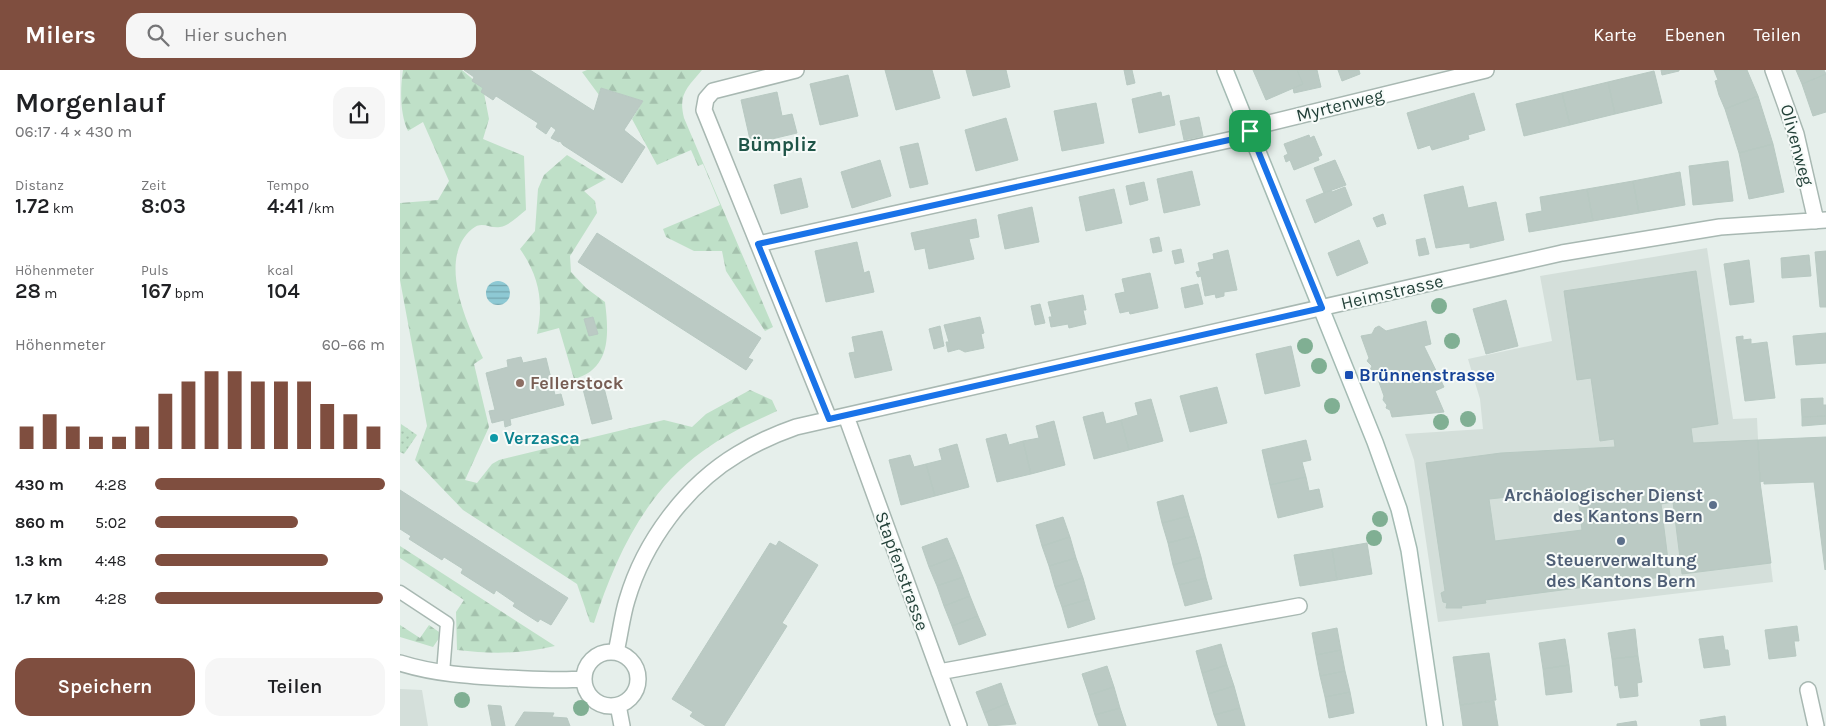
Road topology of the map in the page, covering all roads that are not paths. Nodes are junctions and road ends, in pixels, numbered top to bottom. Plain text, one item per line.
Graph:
1 (796, 70) edge
2 (1225, 70) edge
3 (1486, 70) edge
4 (1773, 70) edge
5 (1250, 131) junction
6 (1821, 221) edge
7 (758, 244) junction
8 (1322, 308) junction
9 (846, 416) junction
10 (829, 419) junction
11 (400, 592) edge
12 (1299, 606) dead end
13 (616, 652) junction
14 (400, 663) edge
15 (939, 672) junction
16 (443, 673) junction
17 (583, 679) junction
18 (1808, 690) dead end
19 (618, 705) junction
20 (622, 726) edge
21 (959, 726) edge
22 (1435, 726) edge
23 (1816, 726) edge

1 - 7 street
2 - 5 street
3 - 5 street, Myrtenweg
4 - 6 street, Olivenweg
5 - 7 street, Myrtenweg
5 - 8 street
6 - 8 street, Heimstrasse
7 - 10 street
8 - 9 street, Heimstrasse
8 - 22 street
9 - 10 street, Heimstrasse
9 - 15 street, Stapfenstrasse
10 - 13 street, Heimstrasse
11 - 16 lane
12 - 15 street
13 - 17 street
13 - 19 street
14 - 16 street
15 - 21 street, Stapfenstrasse
16 - 17 street
17 - 19 street
18 - 23 street
19 - 20 street

